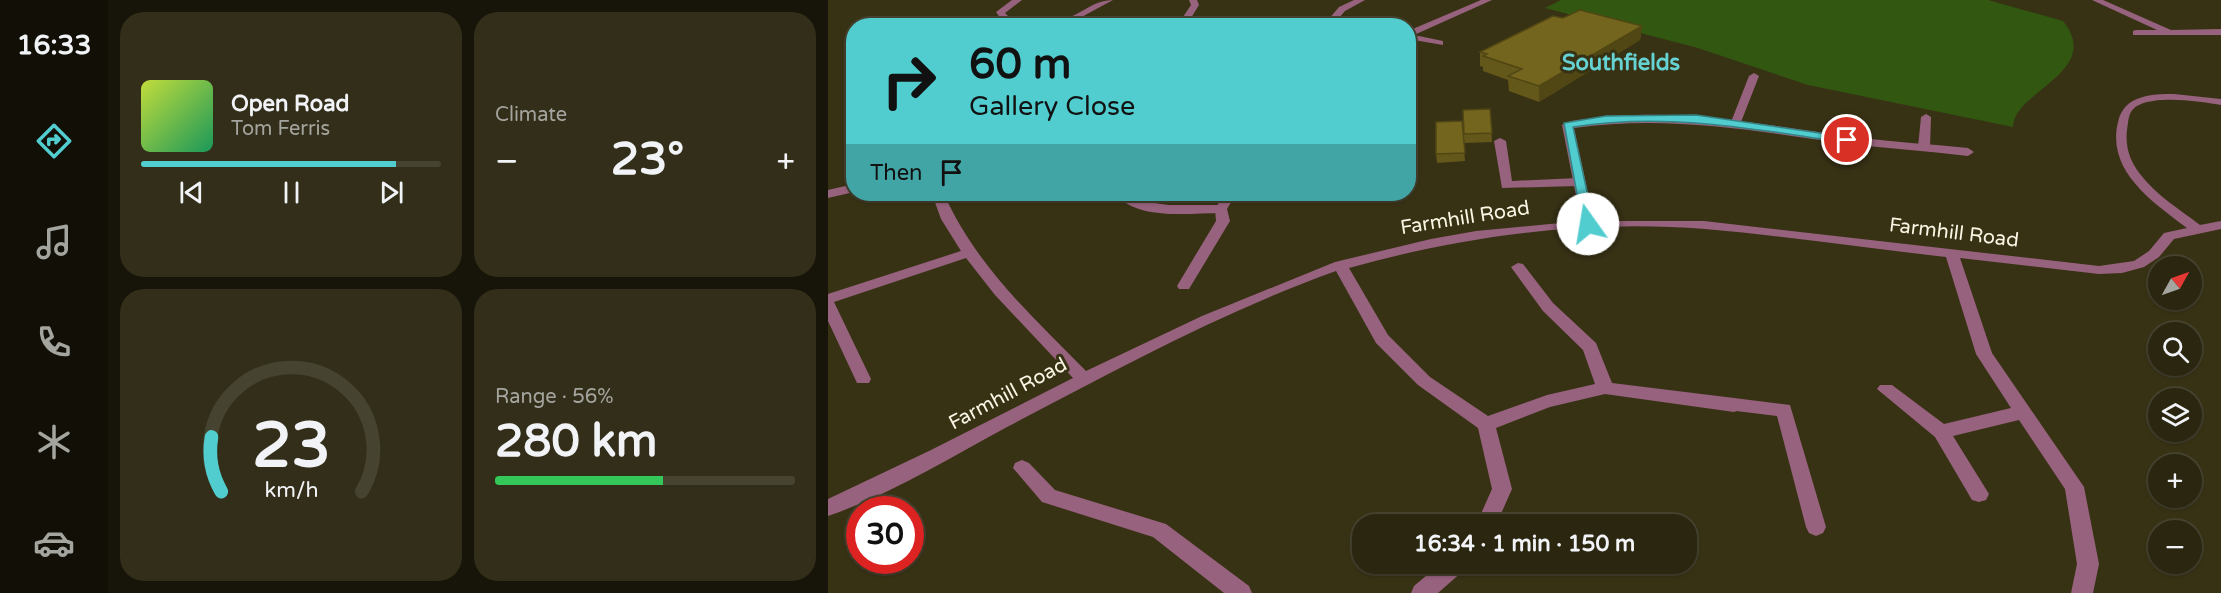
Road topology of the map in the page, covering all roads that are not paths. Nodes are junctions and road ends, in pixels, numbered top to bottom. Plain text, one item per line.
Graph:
1 (1018, 0) edge
2 (1108, 0) edge
3 (1193, 0) edge
4 (1361, 0) edge
5 (1488, 0) edge
6 (2096, 0) edge
7 (1003, 18) edge
8 (1072, 18) edge
9 (1186, 18) edge
10 (1332, 18) edge
11 (1416, 32) edge
12 (2168, 32) junction
13 (2221, 32) edge
14 (2136, 33) dead end
15 (1416, 37) edge
16 (1440, 43) dead end
17 (1754, 76) dead end
18 (2221, 102) edge
19 (1926, 117) dead end
20 (1736, 122) junction
21 (1500, 141) dead end
22 (1924, 147) junction
23 (1968, 152) dead end
24 (1578, 182) junction
25 (846, 190) edge
26 (828, 194) edge
27 (940, 201) edge
28 (1132, 201) edge
29 (1226, 201) edge
30 (1221, 208) junction
31 (1588, 224) junction
32 (2221, 225) edge
33 (2195, 228) junction
34 (968, 254) junction
35 (1953, 255) junction
36 (1340, 265) junction
37 (1518, 267) dead end
38 (1184, 286) dead end
39 (828, 299) edge
40 (828, 304) edge
41 (1083, 378) junction
42 (863, 379) dead end
43 (1605, 388) junction
44 (1886, 389) dead end
45 (2023, 412) junction
46 (1486, 424) junction
47 (1941, 432) junction
48 (1023, 468) dead end
49 (1979, 494) dead end
50 (828, 508) edge
51 (1491, 514) edge
52 (1816, 527) dead end
53 (1444, 574) edge
54 (1241, 593) edge
55 (1422, 593) edge
56 (2082, 593) edge

1 - 7 street
2 - 8 street
3 - 9 street
4 - 10 street
5 - 11 street
6 - 12 street
12 - 13 street
12 - 14 street
15 - 16 street
17 - 20 street
18 - 33 street
19 - 22 street
20 - 22 street
20 - 24 street
21 - 24 street
22 - 23 street
24 - 31 street
25 - 26 street
27 - 34 street
28 - 30 street
29 - 30 street
30 - 38 street
31 - 35 street, Farmhill Road
31 - 36 street, Farmhill Road
32 - 33 street, Farmhill Road
33 - 35 street, Farmhill Road
34 - 39 street
34 - 41 street
35 - 45 street
36 - 41 street, Farmhill Road
36 - 46 street
37 - 43 street
40 - 42 street
41 - 50 street, Farmhill Road
43 - 46 street
43 - 52 street
44 - 47 street
45 - 47 street
45 - 56 street
46 - 51 street
47 - 49 street
48 - 54 street
53 - 55 street

